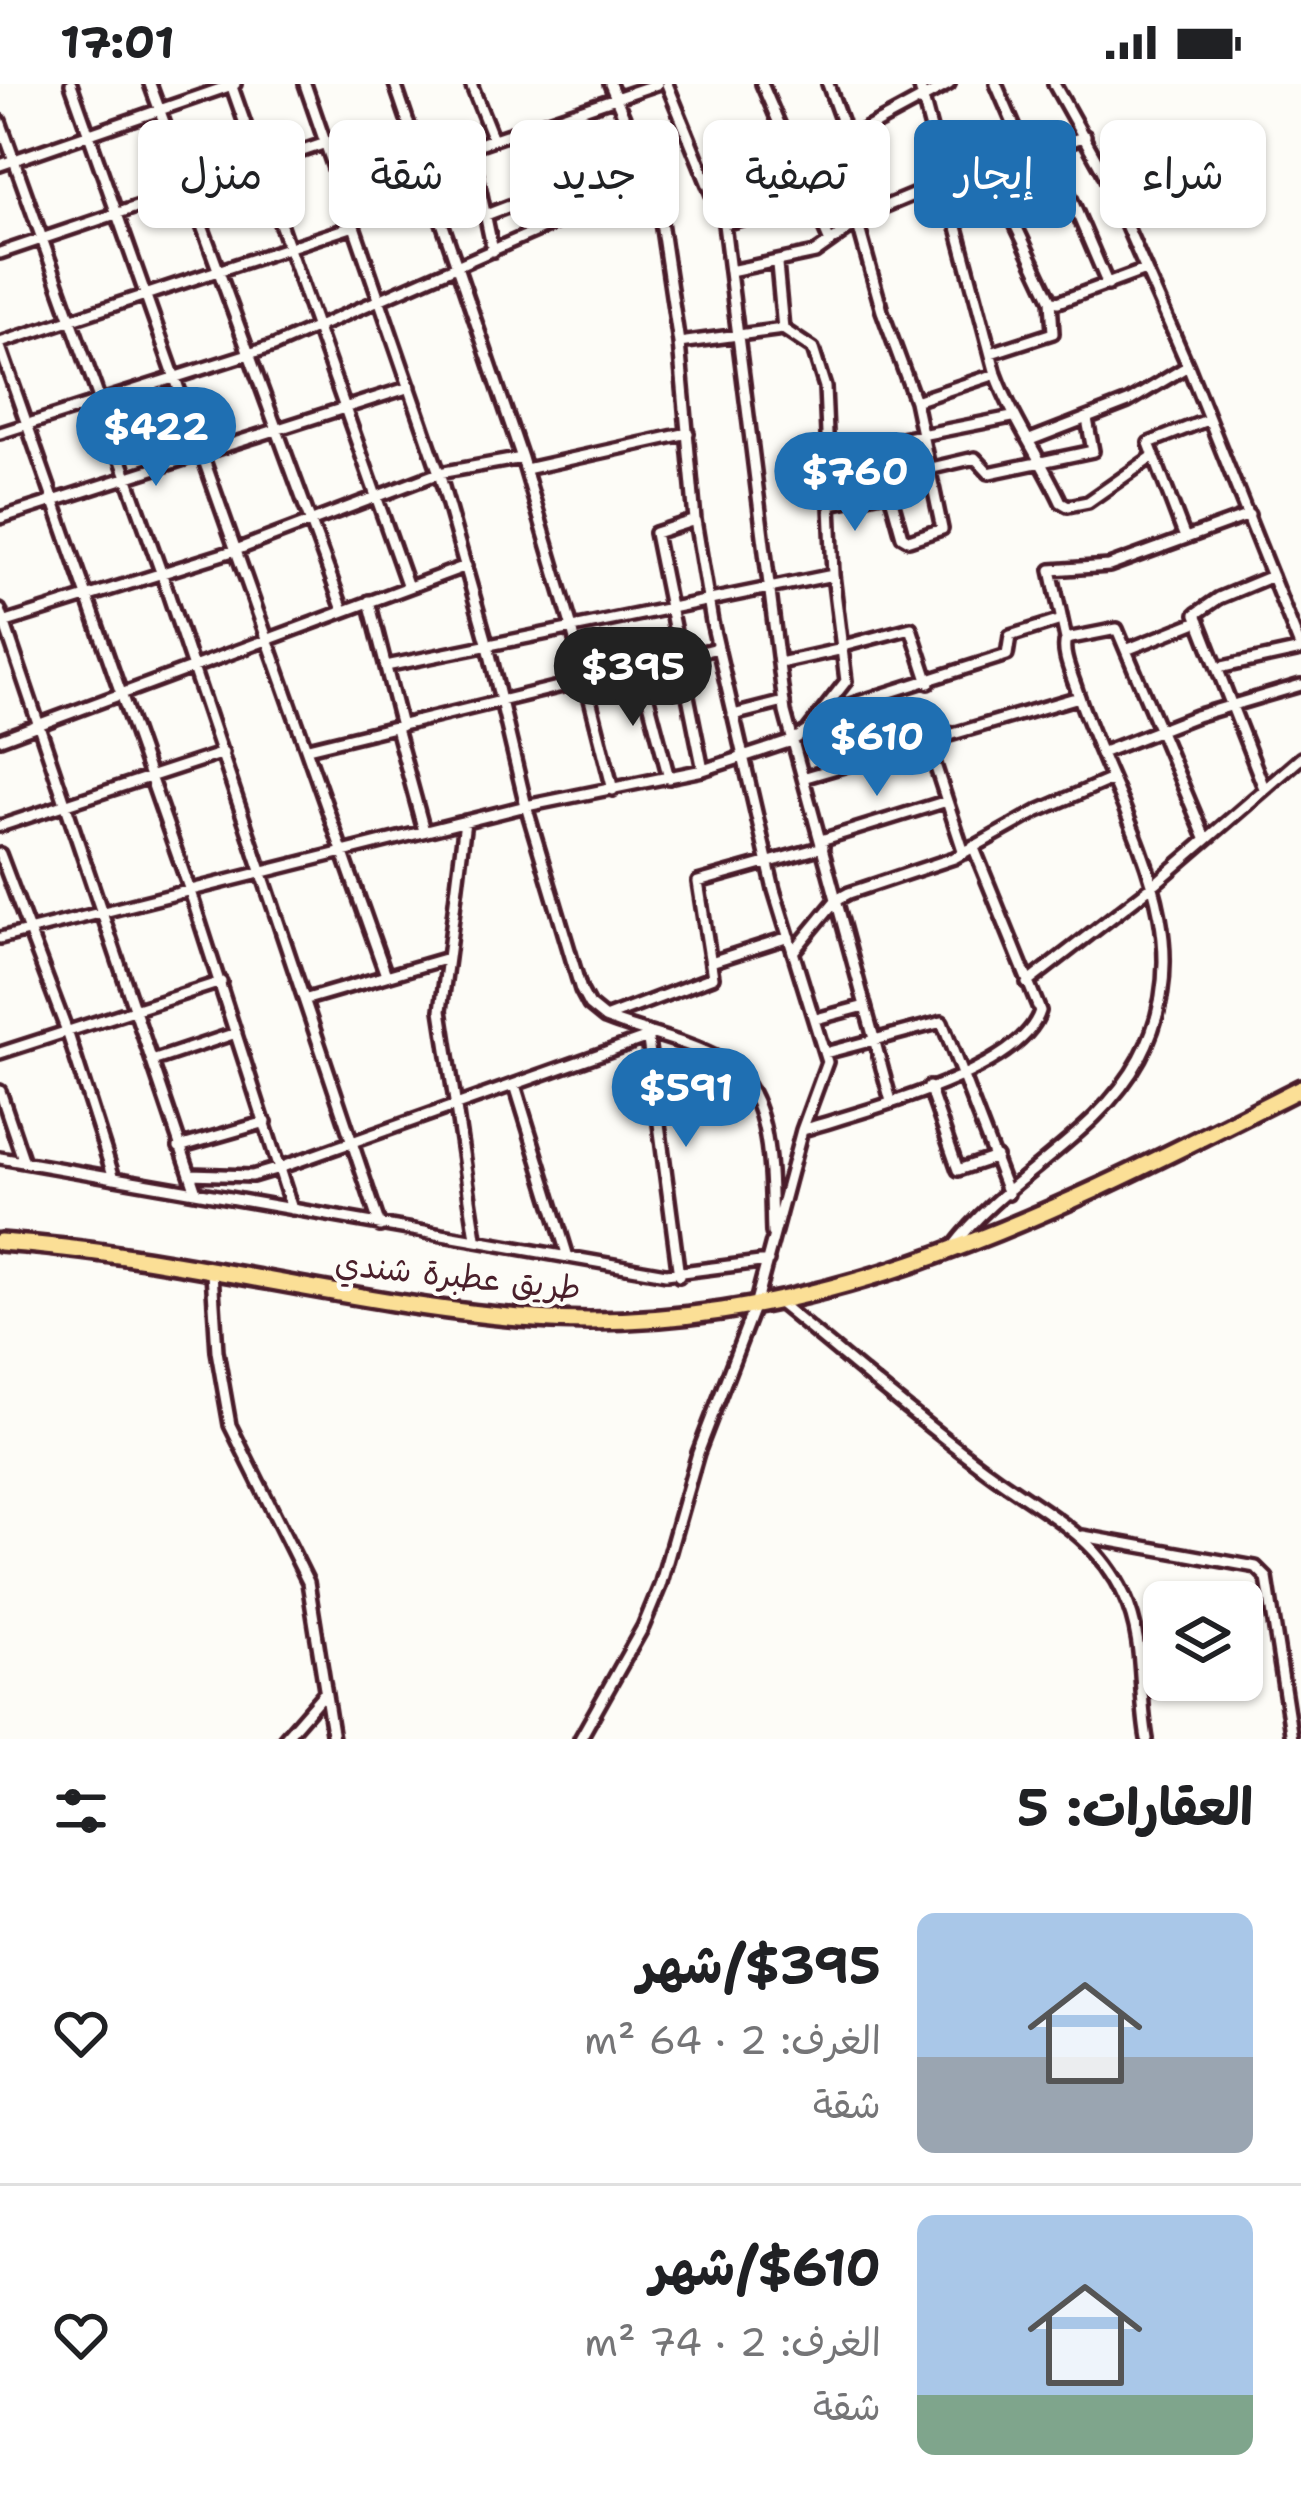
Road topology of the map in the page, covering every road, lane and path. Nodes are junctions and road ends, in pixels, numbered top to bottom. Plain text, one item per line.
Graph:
1 (71, 84) edge
2 (150, 84) edge
3 (232, 84) edge
4 (305, 84) edge
5 (394, 84) edge
6 (471, 84) edge
7 (610, 84) edge
8 (657, 84) edge
9 (667, 84) edge
10 (762, 84) edge
11 (828, 84) edge
12 (919, 84) edge
13 (950, 84) edge
14 (996, 84) edge
15 (1054, 84) edge
16 (616, 98) junction
17 (924, 98) junction
18 (160, 111) junction
19 (163, 120) edge
20 (244, 120) edge
21 (407, 120) edge
22 (626, 120) edge
23 (779, 120) edge
24 (841, 120) edge
25 (883, 120) edge
26 (929, 120) edge
27 (1012, 120) edge
28 (0, 121) edge
29 (90, 135) junction
30 (1085, 136) junction
31 (1076, 139) edge
32 (493, 140) junction
33 (486, 142) edge
34 (326, 143) junction
35 (305, 150) edge
36 (329, 151) edge
37 (16, 159) junction
38 (0, 165) edge
39 (703, 172) edge
40 (510, 206) edge
41 (138, 207) edge
42 (1076, 210) edge
43 (117, 214) junction
44 (486, 215) joint
45 (204, 228) edge
46 (281, 228) edge
47 (348, 228) edge
48 (355, 228) edge
49 (444, 228) edge
50 (546, 228) edge
51 (661, 228) edge
52 (724, 228) edge
53 (824, 228) edge
54 (848, 228) edge
55 (859, 228) edge
56 (957, 228) edge
57 (1017, 228) edge
58 (43, 239) junction
59 (830, 242) junction
60 (287, 247) junction
61 (493, 251) junction
62 (0, 253) edge
63 (777, 264) junction
64 (457, 267) junction
65 (219, 270) junction
66 (1145, 270) junction
67 (730, 272) junction
68 (1108, 285) junction
69 (144, 294) junction
70 (1051, 300) junction
71 (379, 301) junction
72 (71, 319) junction
73 (784, 329) junction
74 (315, 330) junction
75 (735, 334) junction
76 (679, 343) junction
77 (0, 345) edge
78 (991, 353) junction
79 (248, 356) junction
80 (1188, 366) junction
81 (996, 374) junction
82 (173, 377) junction
83 (410, 387) junction
84 (101, 400) junction
85 (915, 401) junction
86 (345, 412) junction
87 (1012, 418) junction
88 (1087, 419) junction
89 (1208, 420) junction
90 (27, 424) junction
91 (277, 432) junction
92 (0, 433) edge
93 (688, 433) junction
94 (921, 434) junction
95 (1030, 440) junction
96 (876, 442) junction
97 (830, 453) junction
98 (202, 455) junction
99 (1152, 458) junction
100 (524, 463) junction
101 (1039, 464) junction
102 (928, 469) junction
103 (439, 473) junction
104 (128, 478) junction
105 (886, 492) junction
106 (376, 498) junction
107 (53, 501) junction
108 (832, 504) junction
109 (1249, 514) junction
110 (0, 518) edge
111 (695, 520) junction
112 (310, 523) junction
113 (1184, 536) junction
114 (236, 550) junction
115 (466, 566) junction
116 (161, 572) junction
117 (833, 574) junction
118 (1272, 576) junction
119 (408, 586) junction
120 (768, 586) junction
121 (85, 597) junction
122 (709, 599) junction
123 (369, 601) junction
124 (667, 607) junction
125 (0, 610) edge
126 (343, 610) junction
127 (1060, 620) junction
128 (1199, 621) junction
129 (2, 624) edge
130 (572, 628) junction
131 (266, 639) junction
132 (1066, 639) junction
133 (488, 646) junction
134 (718, 648) junction
135 (843, 648) junction
136 (1126, 650) junction
137 (1301, 650) edge
138 (680, 658) junction
139 (779, 663) junction
140 (386, 666) junction
141 (192, 668) junction
142 (640, 668) junction
143 (1218, 668) junction
144 (586, 680) junction
145 (929, 683) junction
146 (1301, 686) edge
147 (121, 694) junction
148 (1079, 698) junction
149 (500, 700) junction
150 (784, 702) junction
151 (858, 703) junction
152 (1231, 705) junction
153 (822, 713) junction
154 (733, 715) junction
155 (38, 724) junction
156 (399, 727) junction
157 (1160, 729) junction
158 (0, 739) edge
159 (792, 740) junction
160 (927, 740) junction
161 (308, 748) junction
162 (1101, 752) junction
163 (223, 753) junction
164 (874, 754) junction
165 (742, 757) junction
166 (1301, 758) edge
167 (703, 770) junction
168 (806, 776) junction
169 (150, 777) junction
170 (670, 778) junction
171 (1112, 779) junction
172 (1264, 788) junction
173 (613, 790) junction
174 (946, 800) junction
175 (64, 805) junction
176 (526, 806) junction
177 (465, 821) junction
178 (0, 826) edge
179 (424, 831) junction
180 (1205, 838) junction
181 (822, 844) junction
182 (968, 850) junction
183 (344, 852) junction
184 (0, 854) edge
185 (767, 862) junction
186 (262, 874) junction
187 (1156, 883) junction
188 (189, 888) junction
189 (836, 900) junction
190 (102, 911) junction
191 (31, 929) junction
192 (789, 937) junction
193 (0, 938) edge
194 (793, 952) junction
195 (448, 958) junction
196 (714, 961) junction
197 (386, 975) junction
198 (220, 982) junction
199 (1027, 983) junction
200 (307, 999) junction
201 (865, 1006) junction
202 (135, 1011) junction
203 (605, 1018) junction
204 (816, 1019) junction
205 (236, 1033) junction
206 (68, 1034) junction
207 (648, 1034) junction
208 (875, 1040) junction
209 (0, 1052) edge
210 (825, 1053) junction
211 (152, 1061) junction
212 (964, 1074) junction
213 (515, 1085) junction
214 (928, 1087) junction
215 (1301, 1088) edge
216 (0, 1090) edge
217 (891, 1101) junction
218 (456, 1102) junction
219 (266, 1122) junction
220 (802, 1130) junction
221 (353, 1141) junction
222 (179, 1147) junction
223 (996, 1157) junction
224 (0, 1158) edge
225 (24, 1162) junction
226 (279, 1168) junction
227 (190, 1174) junction
228 (114, 1178) junction
229 (196, 1192) junction
230 (1008, 1194) junction
231 (292, 1209) junction
232 (380, 1226) junction
233 (476, 1238) junction
234 (0, 1242) edge
235 (773, 1244) junction
236 (949, 1253) junction
237 (568, 1257) junction
238 (768, 1261) junction
239 (212, 1273) junction
240 (679, 1276) junction
241 (775, 1300) junction
242 (756, 1302) junction
243 (1082, 1536) junction
244 (325, 1692) junction
245 (1295, 1713) edge
246 (284, 1739) edge
247 (333, 1739) edge
248 (580, 1739) edge
249 (1147, 1739) edge
250 (1292, 1739) edge

1 - 29 street
2 - 18 street
3 - 18 street
3 - 20 street
4 - 34 street
5 - 21 street
6 - 32 street
7 - 16 street
8 - 16 street
9 - 39 street
10 - 23 street
11 - 24 street
12 - 17 street
13 - 17 street
14 - 27 street
15 - 30 street
16 - 22 street
16 - 32 street
17 - 25 street
17 - 26 street
18 - 19 street
18 - 29 street
28 - 37 street
29 - 37 street
29 - 43 street
30 - 31 street
30 - 66 street
32 - 33 street
34 - 35 street
34 - 36 street
37 - 38 street
37 - 58 street
40 - 44 street
41 - 43 street
42 - 68 street
43 - 58 street
43 - 69 street
44 - 61 street
45 - 65 street
46 - 60 street
47 - 60 street
48 - 71 street
49 - 64 street
50 - 61 street
51 - 76 street
52 - 67 street
53 - 59 street
54 - 59 street
55 - 85 street
56 - 78 street
57 - 70 street
58 - 62 street
58 - 72 street
59 - 63 street
60 - 65 street
60 - 74 street
61 - 64 street
63 - 67 street
63 - 73 street
64 - 71 street
64 - 100 street
65 - 69 street
65 - 79 street
66 - 68 street
66 - 80 street
67 - 75 street
68 - 70 street
69 - 72 street
69 - 82 street
70 - 78 street
71 - 74 street
71 - 83 street
72 - 77 street
72 - 84 street
73 - 75 street
73 - 97 street
74 - 79 street
74 - 86 street
75 - 76 street
75 - 120 street
76 - 93 street
77 - 90 street
78 - 81 street
79 - 82 street
79 - 91 street
80 - 88 street
80 - 89 street
81 - 85 street
81 - 87 street
82 - 84 street
82 - 98 street
83 - 86 street
83 - 103 street
84 - 90 street
84 - 104 street
85 - 94 street
86 - 91 street
86 - 106 street
87 - 94 street
87 - 95 street
88 - 95 street
88 - 101 street
89 - 99 street
89 - 109 street
90 - 92 street
90 - 107 street
91 - 98 street
91 - 112 street
93 - 100 street
93 - 111 street
94 - 96 street
94 - 102 street
95 - 101 street
96 - 97 street
96 - 105 street
97 - 108 street
98 - 104 street
98 - 114 street
99 - 101 street
99 - 113 street
100 - 103 street
100 - 130 street
101 - 102 street
102 - 105 street
103 - 106 street
103 - 115 street
104 - 107 street
104 - 116 street
105 - 108 street
106 - 112 street
106 - 119 street
107 - 110 street
107 - 121 street
108 - 117 street
109 - 113 street
109 - 118 street
111 - 122 street
111 - 124 street
112 - 114 street
112 - 126 street
113 - 127 street
114 - 116 street
114 - 131 street
115 - 119 street
115 - 133 street
116 - 121 street
116 - 141 street
117 - 120 street
117 - 135 street
118 - 128 street
118 - 137 street
119 - 123 street
120 - 122 street
120 - 139 street
121 - 129 street
121 - 147 street
122 - 124 street
122 - 134 street
123 - 126 street
123 - 140 street
124 - 130 street
124 - 138 street
125 - 129 street
126 - 131 street
127 - 132 street
127 - 145 street
128 - 136 street
128 - 143 street
129 - 155 street
130 - 133 street
130 - 144 street
131 - 141 street
131 - 161 street
132 - 136 street
132 - 148 street
133 - 140 street
133 - 149 street
134 - 138 street
134 - 154 street
135 - 139 street
135 - 145 street
135 - 153 street
136 - 157 street
137 - 143 street
138 - 142 street
138 - 167 street
139 - 150 street
140 - 156 street
141 - 147 street
141 - 163 street
142 - 144 street
142 - 170 street
143 - 152 street
144 - 149 street
144 - 173 street
145 - 151 street
146 - 152 street
147 - 155 street
147 - 169 street
148 - 160 street
148 - 162 street
149 - 156 street
149 - 176 street
150 - 154 street
150 - 159 street
151 - 153 street
151 - 164 street
152 - 157 street
152 - 172 street
153 - 159 street
154 - 165 street
155 - 158 street
155 - 175 street
156 - 161 street
156 - 179 street
157 - 162 street
157 - 180 street
159 - 165 street
159 - 168 street
160 - 164 street
160 - 174 street
161 - 183 street
162 - 171 street
163 - 169 street
163 - 186 street
164 - 168 street
165 - 167 street
165 - 185 street
166 - 172 street
167 - 170 street
168 - 181 street
169 - 175 street
169 - 188 street
170 - 173 street
171 - 182 street
171 - 187 street
172 - 180 street
173 - 176 street
174 - 181 street
174 - 182 street
175 - 178 street
175 - 190 street
176 - 177 street
176 - 203 street
177 - 179 street
177 - 195 street
179 - 183 street
180 - 187 street
181 - 185 street
181 - 189 street
182 - 189 street
182 - 199 street
183 - 186 street
183 - 197 street
184 - 191 street
185 - 192 street
185 - 196 street
186 - 188 street
186 - 200 street
187 - 199 street
187 - 230 street
188 - 190 street
188 - 198 street
189 - 194 street
189 - 201 street
190 - 191 street
190 - 202 street
191 - 193 street
191 - 206 street
192 - 194 street
192 - 196 street
194 - 204 street
195 - 197 street
195 - 218 street
196 - 203 street
197 - 200 street
198 - 202 street
198 - 205 street
199 - 212 street
200 - 221 street
201 - 204 street
201 - 208 street
202 - 206 street
202 - 211 street
203 - 207 street
204 - 210 street
205 - 211 street
205 - 219 street
206 - 209 street
206 - 228 street
207 - 213 street
207 - 235 street
207 - 240 street
208 - 210 street
208 - 212 street
208 - 217 street
210 - 220 street
211 - 222 street
212 - 214 street
212 - 223 street
213 - 218 street
213 - 237 street
214 - 217 street
214 - 223 street
215 - 236 highway, طريق عطبرة شندي
216 - 225 street
217 - 220 street
218 - 221 street
218 - 233 street
219 - 222 street
219 - 226 street
220 - 235 street
221 - 226 street
221 - 232 street
222 - 227 street
223 - 230 street
224 - 225 street
225 - 228 street
226 - 227 street
226 - 231 street
227 - 229 street
228 - 229 street
229 - 231 street
230 - 236 street
231 - 232 street
232 - 233 street
233 - 237 street
234 - 239 highway, طريق عطبرة شندي
235 - 238 street
236 - 241 highway, طريق عطبرة شندي
237 - 240 street
238 - 240 street
238 - 242 street
239 - 242 highway, طريق عطبرة شندي
239 - 244 street
241 - 242 highway, طريق عطبرة شندي
241 - 243 street
242 - 248 street
243 - 245 street
243 - 249 street
244 - 246 street
244 - 247 street
245 - 250 street

